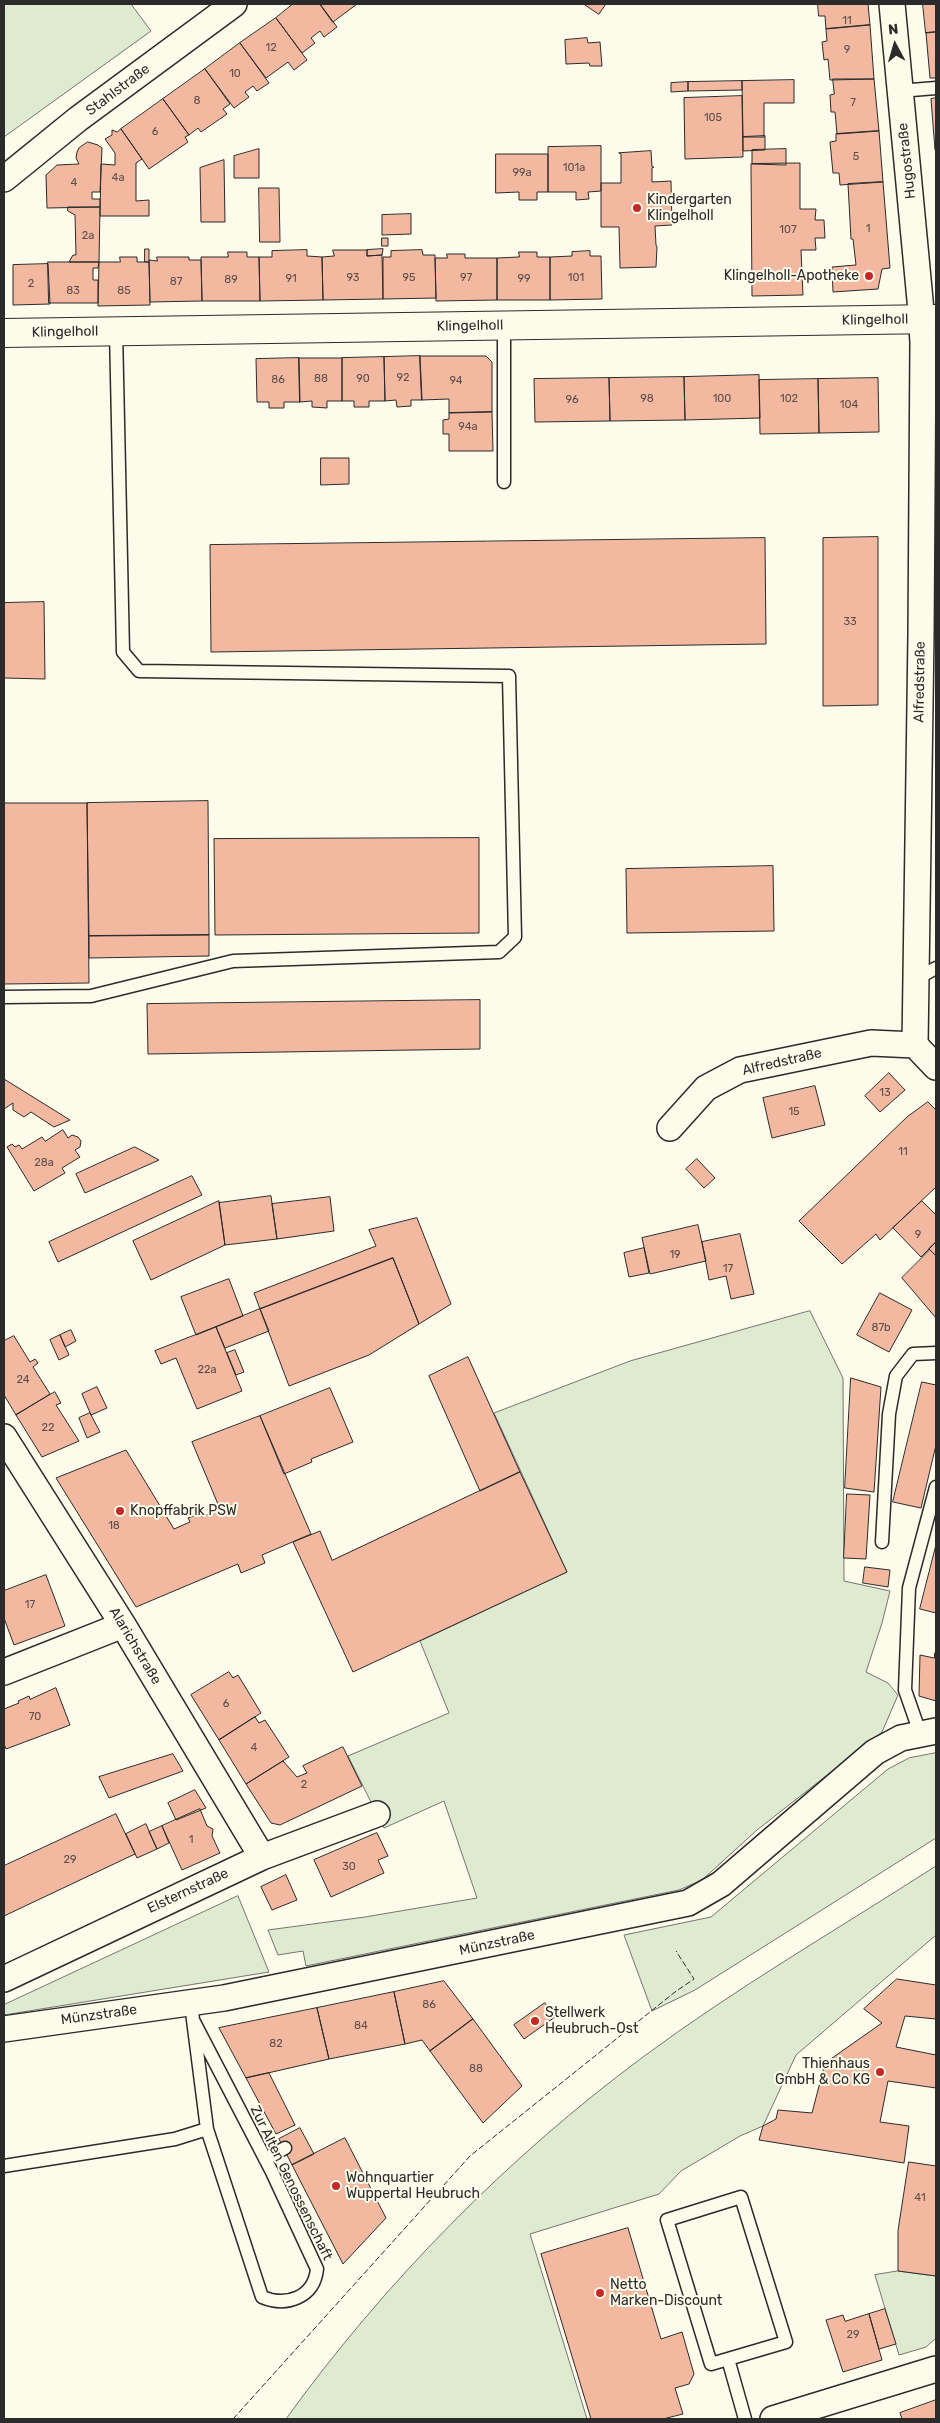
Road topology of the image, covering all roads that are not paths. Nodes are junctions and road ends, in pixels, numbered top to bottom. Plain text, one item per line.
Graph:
1 (234, 4) edge
2 (892, 4) edge
3 (936, 88) edge
4 (900, 91) junction
5 (4, 179) edge
6 (929, 319) edge
7 (504, 325) junction
8 (116, 331) junction
9 (4, 333) edge
10 (504, 482) dead end
11 (929, 621) edge
12 (926, 974) edge
13 (4, 996) edge
14 (915, 1045) junction
15 (936, 1068) edge
16 (670, 1128) dead end
17 (936, 1353) edge
18 (4, 1437) edge
19 (936, 1487) edge
20 (882, 1542) dead end
21 (123, 1625) junction
22 (4, 1672) edge
23 (928, 1732) edge
24 (377, 1814) dead end
25 (262, 1857) junction
26 (4, 1979) edge
27 (192, 2011) junction
28 (4, 2029) edge
29 (207, 2129) junction
30 (284, 2148) dead end
31 (265, 2159) junction
32 (4, 2166) edge
33 (728, 2359) junction
34 (936, 2369) edge
35 (745, 2419) edge
36 (773, 2419) edge

1 - 5 street, Stahlstraße
2 - 4 street, Hugostraße
3 - 4 lane
4 - 6 street, Hugostraße
6 - 7 street, Klingelholl
6 - 11 street, Alfredstraße
7 - 8 street, Klingelholl
7 - 10 lane
8 - 9 street, Klingelholl
8 - 13 lane
11 - 12 street, Alfredstraße
12 - 14 street, Alfredstraße
14 - 15 street
14 - 16 street, Alfredstraße
17 - 20 lane
18 - 21 street, Alarichstraße
19 - 23 lane
21 - 22 street
21 - 25 street, Alarichstraße
23 - 27 street, Münzstraße
24 - 25 street, Elsternstraße
25 - 26 street, Elsternstraße
27 - 28 street, Münzstraße
27 - 29 lane, Zur Alten Genossenschaft
27 - 31 lane, Zur Alten Genossenschaft
29 - 31 lane, Zur Alten Genossenschaft
29 - 32 lane
30 - 31 lane
33 - 33 lane
33 - 35 lane
34 - 36 street

